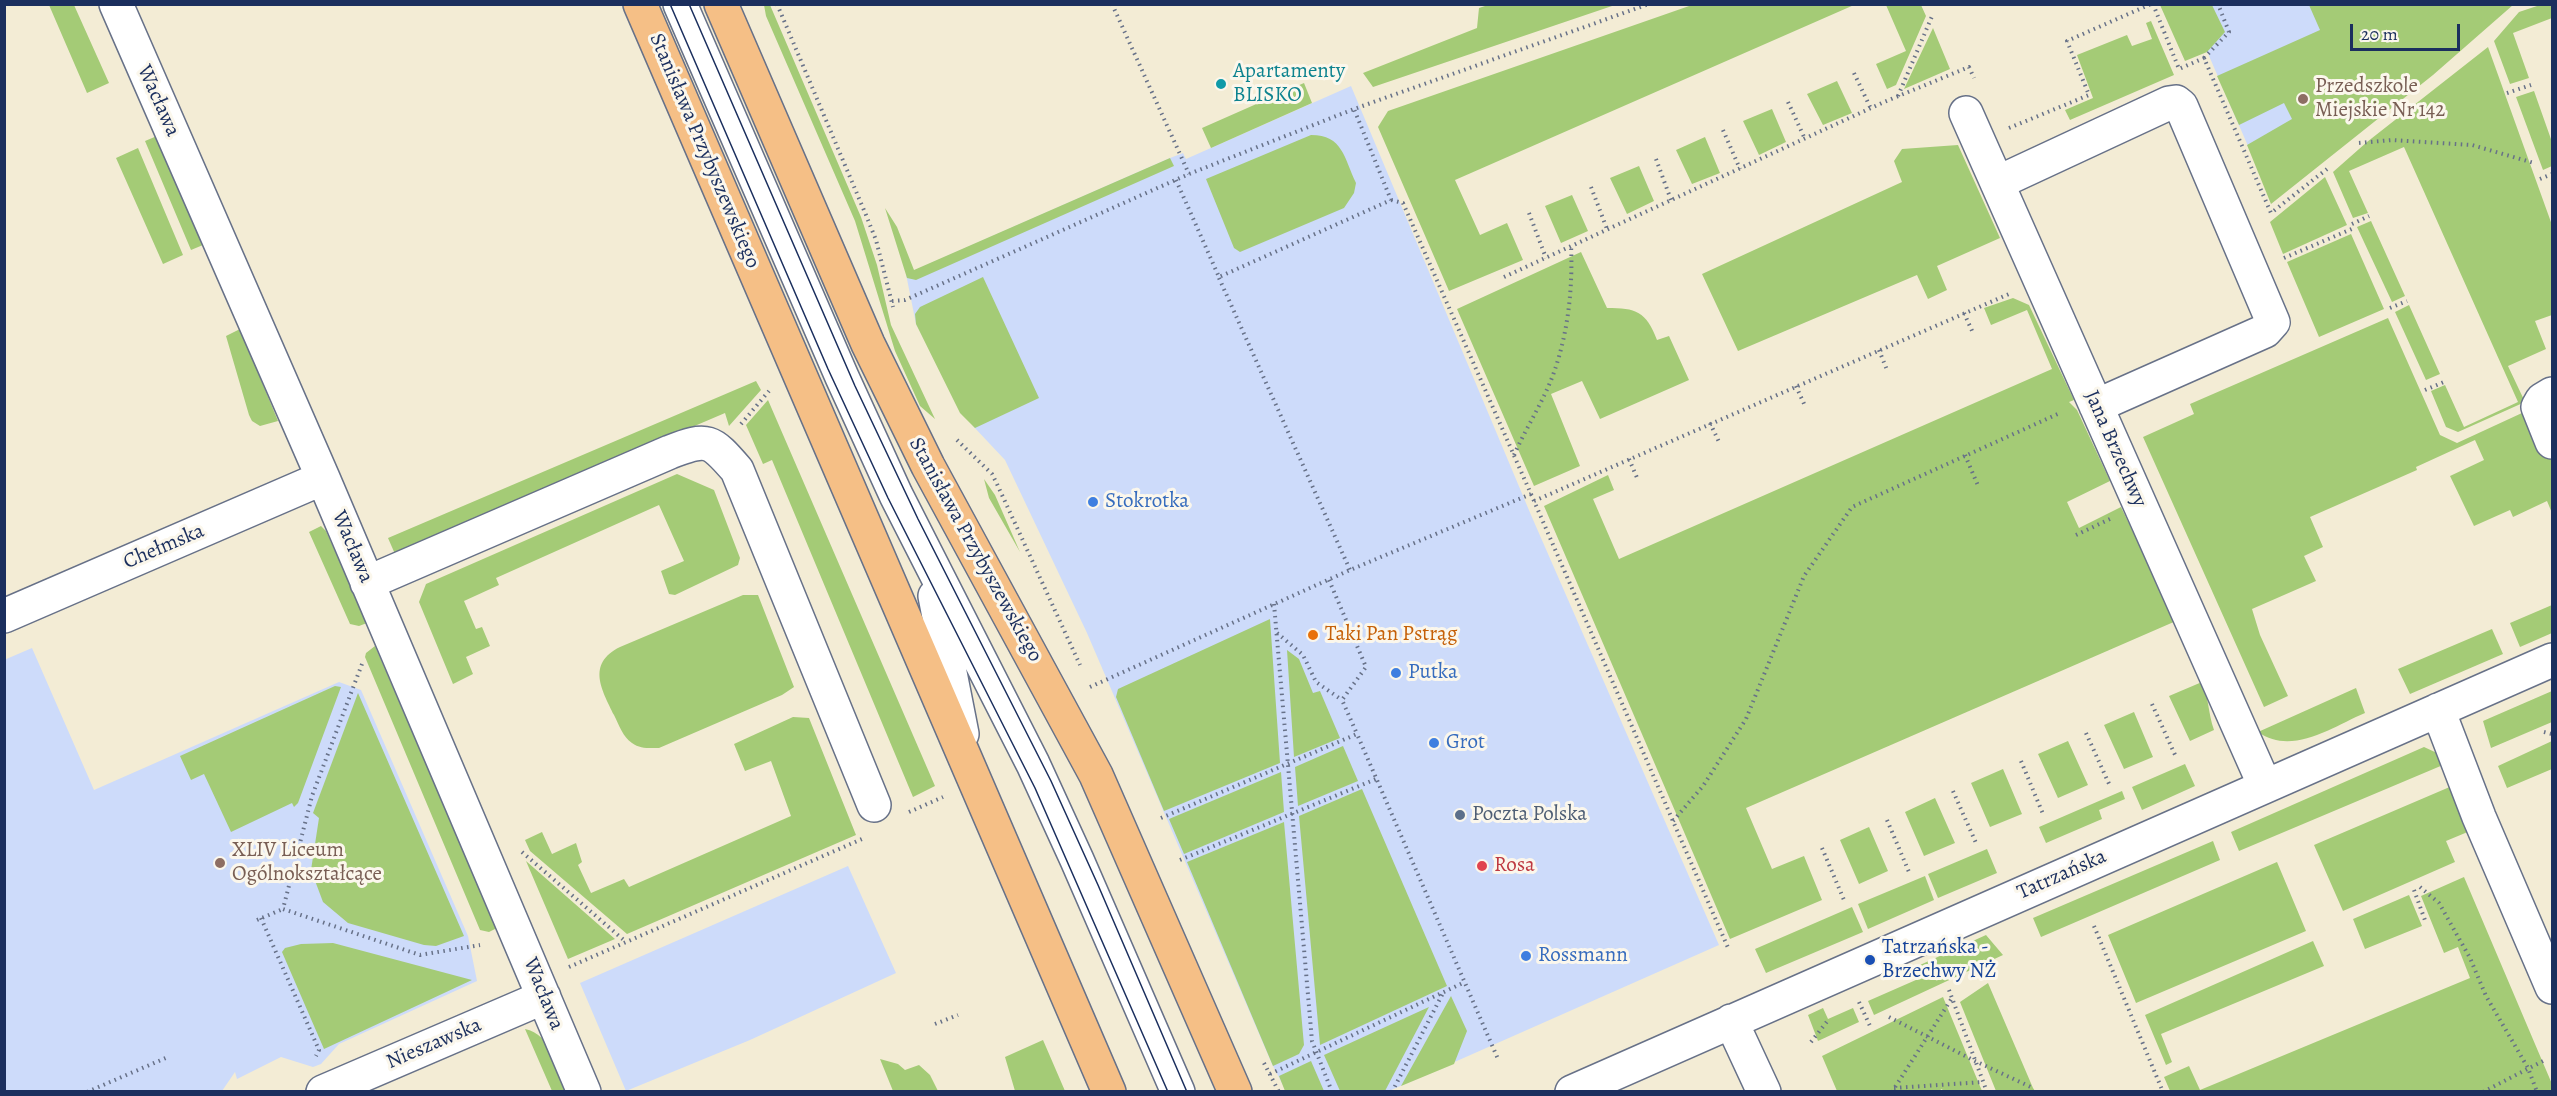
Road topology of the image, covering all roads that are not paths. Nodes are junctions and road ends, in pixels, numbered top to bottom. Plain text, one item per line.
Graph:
1 (116, 4) edge
2 (640, 4) edge
3 (680, 4) edge
4 (720, 4) edge
5 (1972, 100) road end
6 (1997, 183) junction
7 (2553, 394) edge
8 (2096, 406) junction
9 (2553, 442) edge
10 (323, 478) junction
11 (921, 545) junction
12 (368, 583) junction
13 (4, 615) edge
14 (2553, 660) edge
15 (2438, 710) junction
16 (2265, 786) junction
17 (963, 789) junction
18 (869, 818) road end
19 (2553, 987) edge
20 (544, 997) junction
21 (1731, 1021) junction
22 (1249, 1084) edge
23 (323, 1092) edge
24 (584, 1092) edge
25 (1109, 1092) edge
26 (1178, 1092) edge
27 (1572, 1092) edge
28 (1764, 1092) edge

1 - 10 street, Wacława
2 - 17 main road, Stanisława Przybyszewskiego
3 - 11 street
4 - 22 main road, Stanisława Przybyszewskiego
5 - 6 street, Jana Brzechwy
6 - 8 street, Jana Brzechwy
6 - 8 street
7 - 9 street
8 - 16 street, Jana Brzechwy
10 - 12 street, Wacława
10 - 13 street, Chełmska
11 - 17 street
11 - 26 street
12 - 18 street
12 - 20 street, Wacława
14 - 15 street, Tatrzańska
15 - 16 street, Tatrzańska
15 - 19 street
16 - 21 street, Tatrzańska
17 - 25 main road, Stanisława Przybyszewskiego
20 - 23 street, Nieszawska
20 - 24 street, Wacława
21 - 27 street, Tatrzańska
21 - 28 street

